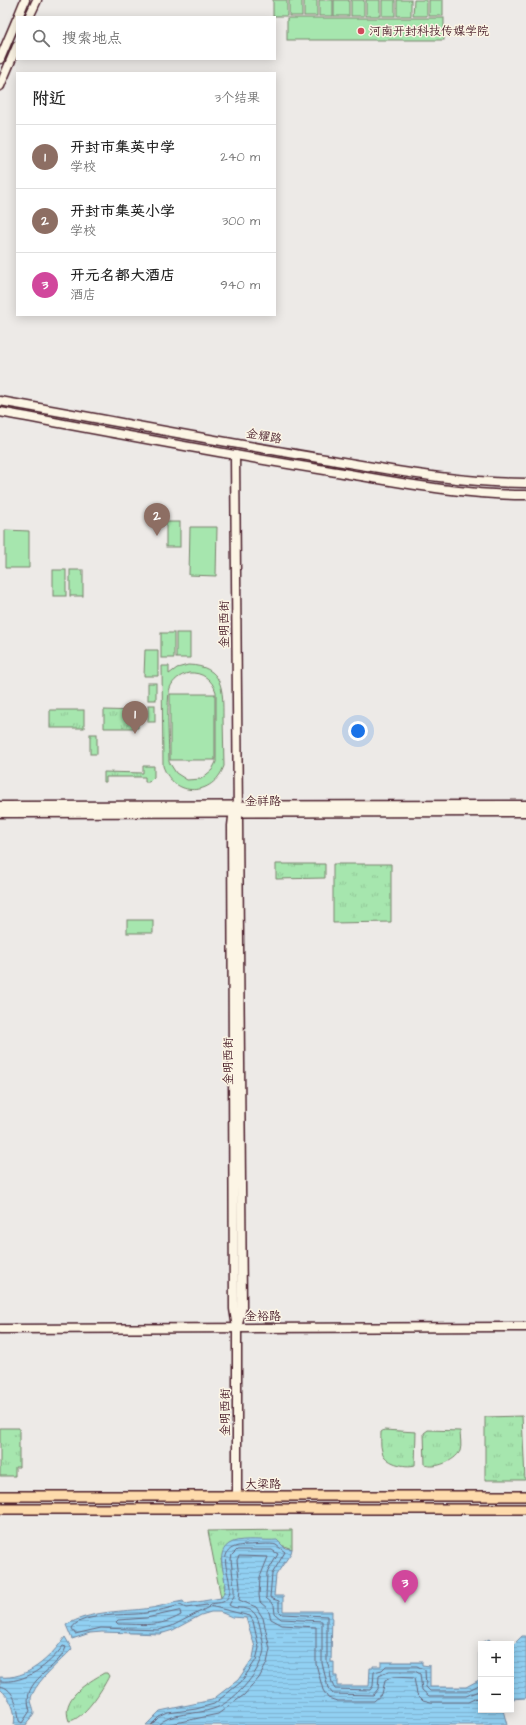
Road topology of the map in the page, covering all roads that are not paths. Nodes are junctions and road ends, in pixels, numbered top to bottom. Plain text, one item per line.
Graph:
1 (25, 0) edge
2 (36, 0) edge
3 (18, 16) edge
4 (29, 16) edge
5 (16, 20) edge
6 (16, 48) edge
7 (0, 59) edge
8 (0, 86) edge
9 (0, 401) edge
10 (0, 412) edge
11 (235, 455) junction
12 (526, 483) edge
13 (526, 495) edge
14 (526, 805) edge
15 (0, 806) edge
16 (236, 809) junction
17 (526, 812) edge
18 (0, 813) edge
19 (526, 1327) edge
20 (237, 1328) junction
21 (0, 1329) edge
22 (0, 1496) edge
23 (237, 1496) junction
24 (526, 1496) edge
25 (0, 1509) edge
26 (526, 1509) edge

1 - 3 street
2 - 4 street
5 - 7 street
6 - 8 street
9 - 12 street, 金耀路
10 - 11 street, 金耀路
11 - 13 street, 金耀路
11 - 16 street, 金明西街
14 - 16 street, 金祥路
15 - 16 street, 金祥路
16 - 17 street, 金祥路
16 - 18 street, 金祥路
16 - 20 street, 金明西街
19 - 20 street, 金裕路
20 - 21 street, 金裕路
20 - 23 street, 金明西街
22 - 23 main road, 大梁路
23 - 24 main road, 大梁路
25 - 26 main road, 大梁路

